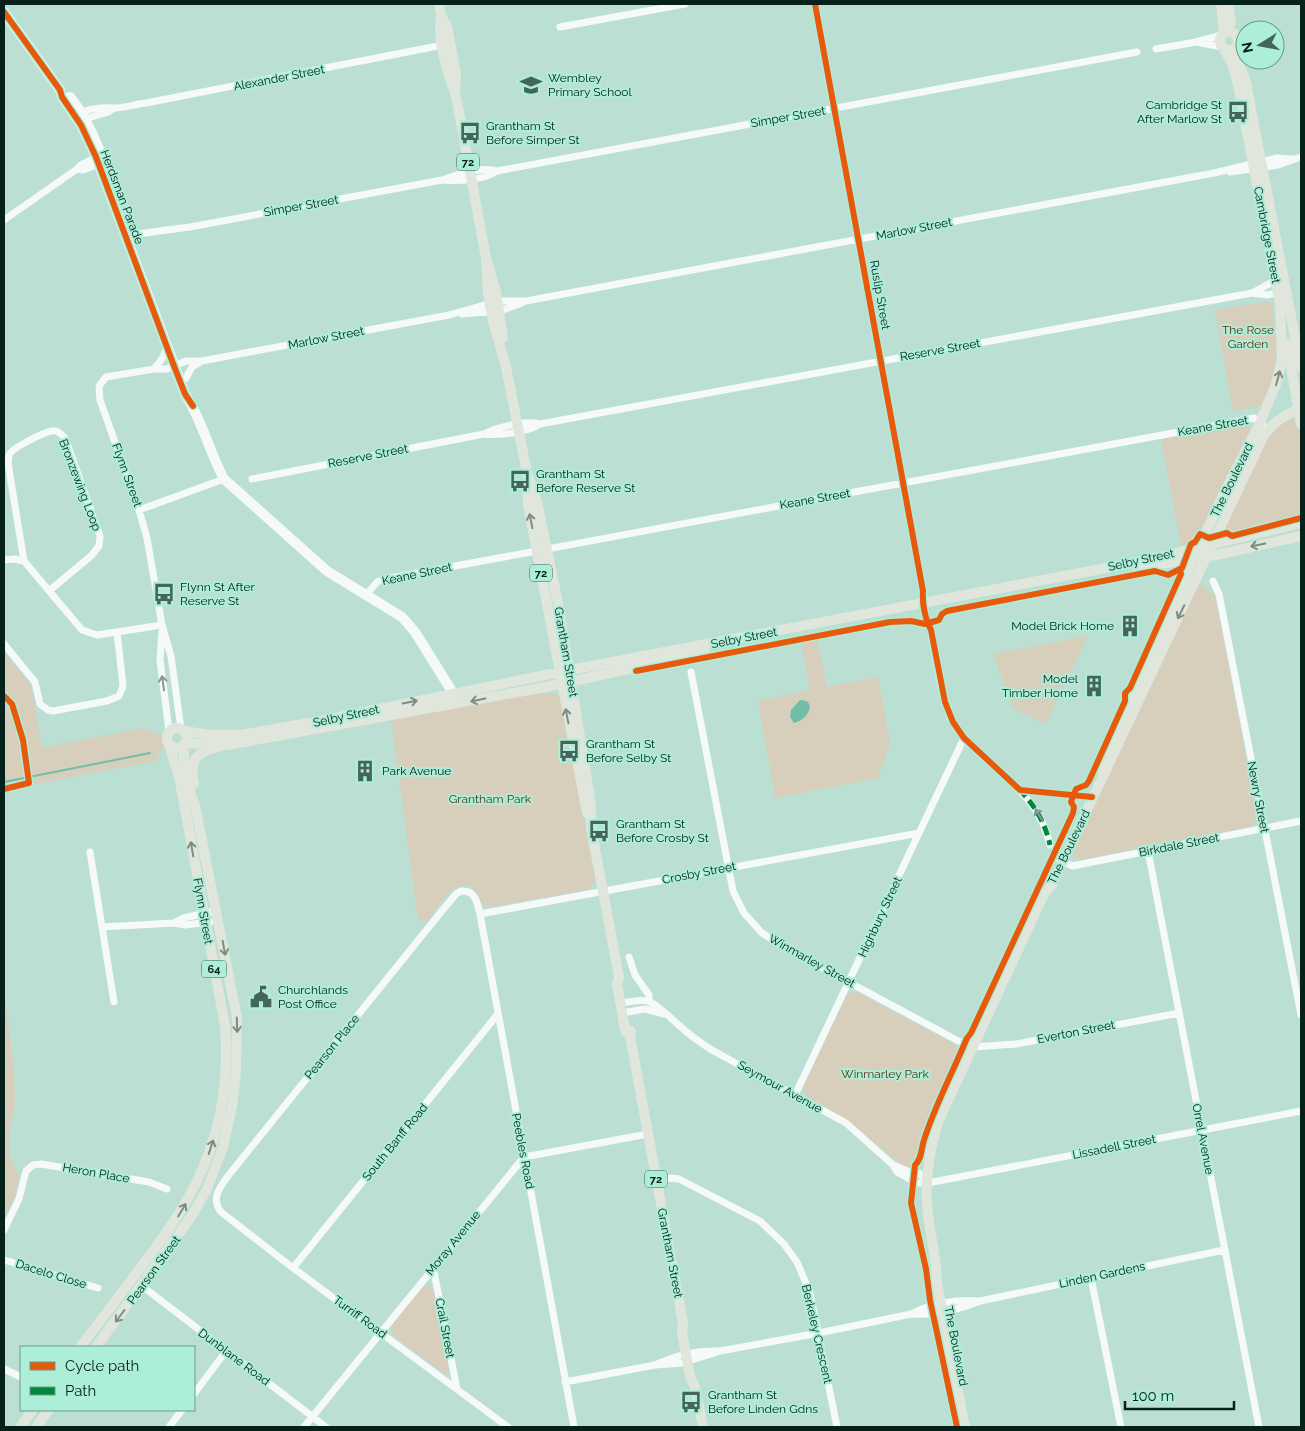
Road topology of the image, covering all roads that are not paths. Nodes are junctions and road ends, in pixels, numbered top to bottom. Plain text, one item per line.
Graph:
1 (439, 4) edge
2 (685, 4) edge
3 (814, 4) edge
4 (1221, 4) edge
5 (1228, 4) edge
6 (4, 12) edge
7 (441, 16) junction
8 (560, 27) dead end
9 (1226, 34) junction
10 (1196, 42) junction
11 (443, 45) junction
12 (1156, 49) dead end
13 (1227, 49) junction
14 (1137, 52) dead end
15 (456, 93) junction
16 (834, 108) junction
17 (80, 117) junction
18 (1301, 157) edge
19 (100, 160) junction
20 (1258, 165) junction
21 (470, 176) junction
22 (4, 220) edge
23 (129, 238) junction
24 (858, 239) junction
25 (1276, 280) junction
26 (1282, 292) junction
27 (1252, 293) junction
28 (1280, 305) junction
29 (495, 307) junction
30 (1299, 345) edge
31 (167, 348) junction
32 (202, 361) junction
33 (880, 361) junction
34 (177, 365) junction
35 (1301, 368) edge
36 (154, 369) junction
37 (186, 378) junction
38 (193, 406) junction
39 (1300, 408) edge
40 (1301, 424) edge
41 (1264, 426) junction
42 (517, 428) junction
43 (526, 474) junction
44 (224, 479) junction
45 (252, 479) dead end
46 (903, 483) junction
47 (139, 510) junction
48 (1301, 523) edge
49 (1301, 536) edge
50 (1213, 545) junction
51 (1199, 548) junction
52 (547, 549) junction
53 (536, 551) junction
54 (1208, 556) junction
55 (1194, 558) junction
56 (4, 560) edge
57 (24, 561) junction
58 (1213, 581) dead end
59 (49, 591) junction
60 (366, 596) junction
61 (926, 606) junction
62 (162, 625) junction
63 (117, 632) junction
64 (4, 644) edge
65 (570, 670) junction
66 (691, 672) dead end
67 (559, 673) junction
68 (572, 682) junction
69 (561, 684) junction
70 (453, 693) junction
71 (456, 704) junction
72 (183, 730) junction
73 (169, 731) junction
74 (964, 738) junction
75 (184, 744) junction
76 (226, 744) junction
77 (170, 745) junction
78 (1020, 790) junction
79 (1087, 796) junction
80 (196, 805) junction
81 (1301, 821) edge
82 (1264, 828) junction
83 (592, 832) junction
84 (919, 833) junction
85 (1050, 845) dead end
86 (1148, 851) junction
87 (90, 852) dead end
88 (1060, 860) junction
89 (728, 868) junction
90 (602, 891) junction
91 (456, 894) joint
92 (480, 914) junction
93 (217, 916) junction
94 (204, 918) junction
95 (102, 927) junction
96 (629, 957) dead end
97 (230, 977) junction
98 (850, 982) junction
99 (649, 1001) junction
100 (114, 1002) dead end
101 (221, 1002) junction
102 (624, 1008) junction
103 (1179, 1013) junction
104 (664, 1014) junction
105 (497, 1015) junction
106 (1301, 1015) edge
107 (972, 1047) junction
108 (795, 1095) junction
109 (1301, 1110) edge
110 (1201, 1130) junction
111 (648, 1134) junction
112 (524, 1157) junction
113 (657, 1182) junction
114 (926, 1182) junction
115 (167, 1189) dead end
116 (206, 1189) joint
117 (192, 1192) joint
118 (216, 1203) joint
119 (4, 1230) edge
120 (1224, 1250) junction
121 (4, 1260) edge
122 (293, 1268) junction
123 (434, 1268) junction
124 (1091, 1278) junction
125 (142, 1286) junction
126 (98, 1288) dead end
127 (945, 1307) junction
128 (381, 1332) junction
129 (819, 1333) junction
130 (81, 1346) edge
131 (97, 1346) edge
132 (226, 1352) junction
133 (690, 1357) junction
134 (4, 1369) edge
135 (20, 1377) edge
136 (565, 1382) junction
137 (457, 1389) junction
138 (195, 1393) edge
139 (32, 1411) edge
140 (48, 1411) edge
141 (181, 1411) edge
142 (312, 1416) junction
143 (20, 1427) edge
144 (36, 1427) edge
145 (169, 1427) edge
146 (304, 1427) edge
147 (326, 1427) edge
148 (508, 1427) edge
149 (574, 1427) edge
150 (703, 1427) edge
151 (837, 1427) edge
152 (965, 1427) edge
153 (972, 1427) edge
154 (1121, 1427) edge
155 (1259, 1427) edge

1 - 7 main road, Grantham Street / 72
2 - 8 street
3 - 16 street, Ruslip Street
4 - 9 main road
5 - 9 main road
6 - 17 main road, Herdsman Parade
7 - 11 main road, Grantham Street / 72
7 - 15 main road, Grantham Street / 72
9 - 10 street
9 - 13 main road
9 - 13 main road
10 - 12 street
10 - 13 street
11 - 15 main road, Grantham Street / 72
11 - 17 street, Alexander Street
13 - 20 main road, Cambridge Street
14 - 16 street, Simper Street
15 - 21 main road, Grantham Street / 72
16 - 21 street, Simper Street
16 - 24 street, Ruslip Street
17 - 19 main road, Herdsman Parade
18 - 20 street, Marlow Street
19 - 22 street
19 - 23 main road, Herdsman Parade
20 - 24 street, Marlow Street
20 - 25 main road, Cambridge Street
20 - 26 main road, Cambridge Street
21 - 23 street, Simper Street
21 - 29 main road, Grantham Street / 72
23 - 31 main road, Herdsman Parade
23 - 34 main road, Herdsman Parade
24 - 29 street, Marlow Street
24 - 33 street, Ruslip Street
25 - 26 main road, Cambridge Street
25 - 27 street, Reserve Street
26 - 27 street, Reserve Street
26 - 28 main road, Cambridge Street
26 - 30 main road, Cambridge Street
27 - 33 street, Reserve Street
28 - 39 main road, Cambridge Street
41 -> 28 main road, The Boulevard
29 - 32 street, Marlow Street
29 - 42 main road, Grantham Street / 72
30 - 35 main road, Cambridge Street
31 - 34 main road, Herdsman Parade
31 - 36 street
32 - 34 street, Marlow Street
32 - 37 street
33 - 42 street, Reserve Street
33 - 46 street, Ruslip Street
34 - 36 street, Flynn Street
34 - 37 main road, Herdsman Parade
34 - 38 main road, Herdsman Parade
36 - 47 street, Flynn Street
37 - 38 main road, Herdsman Parade
38 - 44 main road, Herdsman Parade
39 - 40 main road, Cambridge Street
39 - 41 main road, The Boulevard
41 - 46 street, Keane Street
41 - 50 main road, The Boulevard
41 - 51 main road, The Boulevard
42 - 43 main road, Grantham Street / 72
42 - 45 street, Reserve Street
43 - 52 main road, Grantham Street / 72
53 -> 43 main road, Grantham Street / 72
44 - 47 street
44 - 60 main road, Herdsman Parade
46 - 52 street, Keane Street
46 - 61 street, Ruslip Street
47 - 62 street, Flynn Street
48 - 50 main road, Selby Street / 64
49 -> 54 main road, Selby Street / 64
50 - 51 main road, Selby Street / 64
50 - 54 main road, The Boulevard
51 - 55 main road, The Boulevard
51 - 61 main road, Selby Street / 64
52 - 53 street, Keane Street
52 - 65 main road, Grantham Street / 72
53 - 60 street, Keane Street
53 - 67 main road, Grantham Street / 72
54 - 55 main road, Selby Street / 64
54 -> 79 main road, The Boulevard
55 - 61 main road, Selby Street / 64
55 - 79 main road, The Boulevard
56 - 57 street
57 - 59 street
57 - 59 street, Bronzewing Loop
58 - 82 street, Newry Street
59 - 63 street
60 - 70 main road, Herdsman Parade
61 - 65 main road, Selby Street / 64
61 - 68 main road, Selby Street / 64
61 - 74 street, Ruslip Street
62 - 63 street
62 - 72 street, Flynn Street
73 -> 62 street, Flynn Street
63 - 64 street
65 - 67 main road, Selby Street / 64
65 - 68 main road, Grantham Street / 72
66 - 89 street, Winmarley Street
67 - 69 main road, Grantham Street / 72
67 - 70 main road, Selby Street / 64
68 - 69 main road, Selby Street / 64
68 - 83 main road, Grantham Street / 72
69 -> 71 main road, Selby Street / 64
83 -> 69 main road, Grantham Street / 72
70 - 71 main road, Herdsman Parade
72 -> 70 main road, Selby Street / 64
71 - 76 main road, Selby Street / 64
72 - 73 main road, 64
72 - 75 main road, 64
73 - 77 main road, 64
74 - 78 street, Ruslip Street
74 - 84 street, Highbury Street
75 - 76 main road, Selby Street / 64
75 - 77 main road, 64
75 - 80 main road, Flynn Street / 64
76 - 80 main road, 64
94 -> 77 main road, Flynn Street / 64
78 - 79 street
85 -> 78 street, Ruslip Street
79 - 88 main road, The Boulevard
80 - 93 main road, Flynn Street / 64
81 - 82 street, Birkdale Street
82 - 86 street, Birkdale Street
82 - 106 street, Newry Street
83 - 90 main road, Grantham Street / 72
84 - 89 street, Crosby Street
84 - 98 street, Highbury Street
86 - 88 street, Birkdale Street
86 - 103 street, Orrel Avenue
87 - 95 street
88 - 107 main road, The Boulevard
89 - 90 street, Crosby Street
89 - 98 street, Winmarley Street
90 - 92 street, Crosby Street
90 - 102 main road, Grantham Street / 72
91 - 92 street, Peebles Road
91 - 118 street, Pearson Place
92 - 105 street, Peebles Road
93 - 94 street
93 -> 97 main road, Flynn Street / 64
94 - 95 street
94 - 101 main road, Flynn Street / 64
95 - 100 street
96 - 99 street, Seymour Avenue
97 - 101 main road
97 -> 116 main road, Flynn Street / 64
98 - 107 street, Winmarley Street
98 - 108 street, Highbury Street
99 - 102 street
99 - 104 street, Seymour Avenue
117 -> 101 main road, Flynn Street / 64
102 - 104 street, Seymour Avenue
102 - 111 main road, Grantham Street / 72
103 - 107 street, Everton Street
103 - 110 street, Orrel Avenue
104 - 108 street, Seymour Avenue
105 - 112 street, Peebles Road
105 - 122 street, South Banff Road
107 - 114 main road, The Boulevard
108 - 114 street, Seymour Avenue
109 - 110 street, Lissadell Street
110 - 114 street, Lissadell Street
110 - 120 street, Orrel Avenue
111 - 112 street
111 - 113 main road, Grantham Street / 72
112 - 123 street, Moray Avenue
112 - 136 street, Peebles Road
113 - 129 street, Berkeley Crescent
113 - 133 main road, Grantham Street / 72
114 - 127 main road, The Boulevard
115 - 119 street, Heron Place
116 - 125 main road, Pearson Street / 64
130 -> 117 main road, Pearson Street / 64
118 - 122 street, Turriff Road
120 - 124 street, Linden Gardens
120 - 155 street, Orrel Avenue
121 - 126 street, Dacelo Close
122 - 128 street, Turriff Road
123 - 128 street, Moray Avenue
123 - 137 street, Crail Street
124 - 127 street, Linden Gardens
124 - 154 street
125 -> 131 main road, Pearson Street / 64
125 - 132 street, Dunblane Road
127 - 129 street, Linden Gardens
127 - 152 main road, The Boulevard
127 - 153 main road, The Boulevard
128 - 137 street, Turriff Road
128 - 142 street, Moray Avenue
129 - 133 street, Linden Gardens
129 - 151 street, Berkeley Crescent
132 - 138 street
132 - 142 street, Dunblane Road
133 - 136 street, Linden Gardens
133 - 150 main road, Grantham Street / 72
134 - 135 street
136 - 149 street, Peebles Road
137 - 148 street, Turriff Road
139 - 143 main road
140 - 144 main road
141 - 145 street
142 - 146 street, Moray Avenue
142 - 147 street, Dunblane Road

